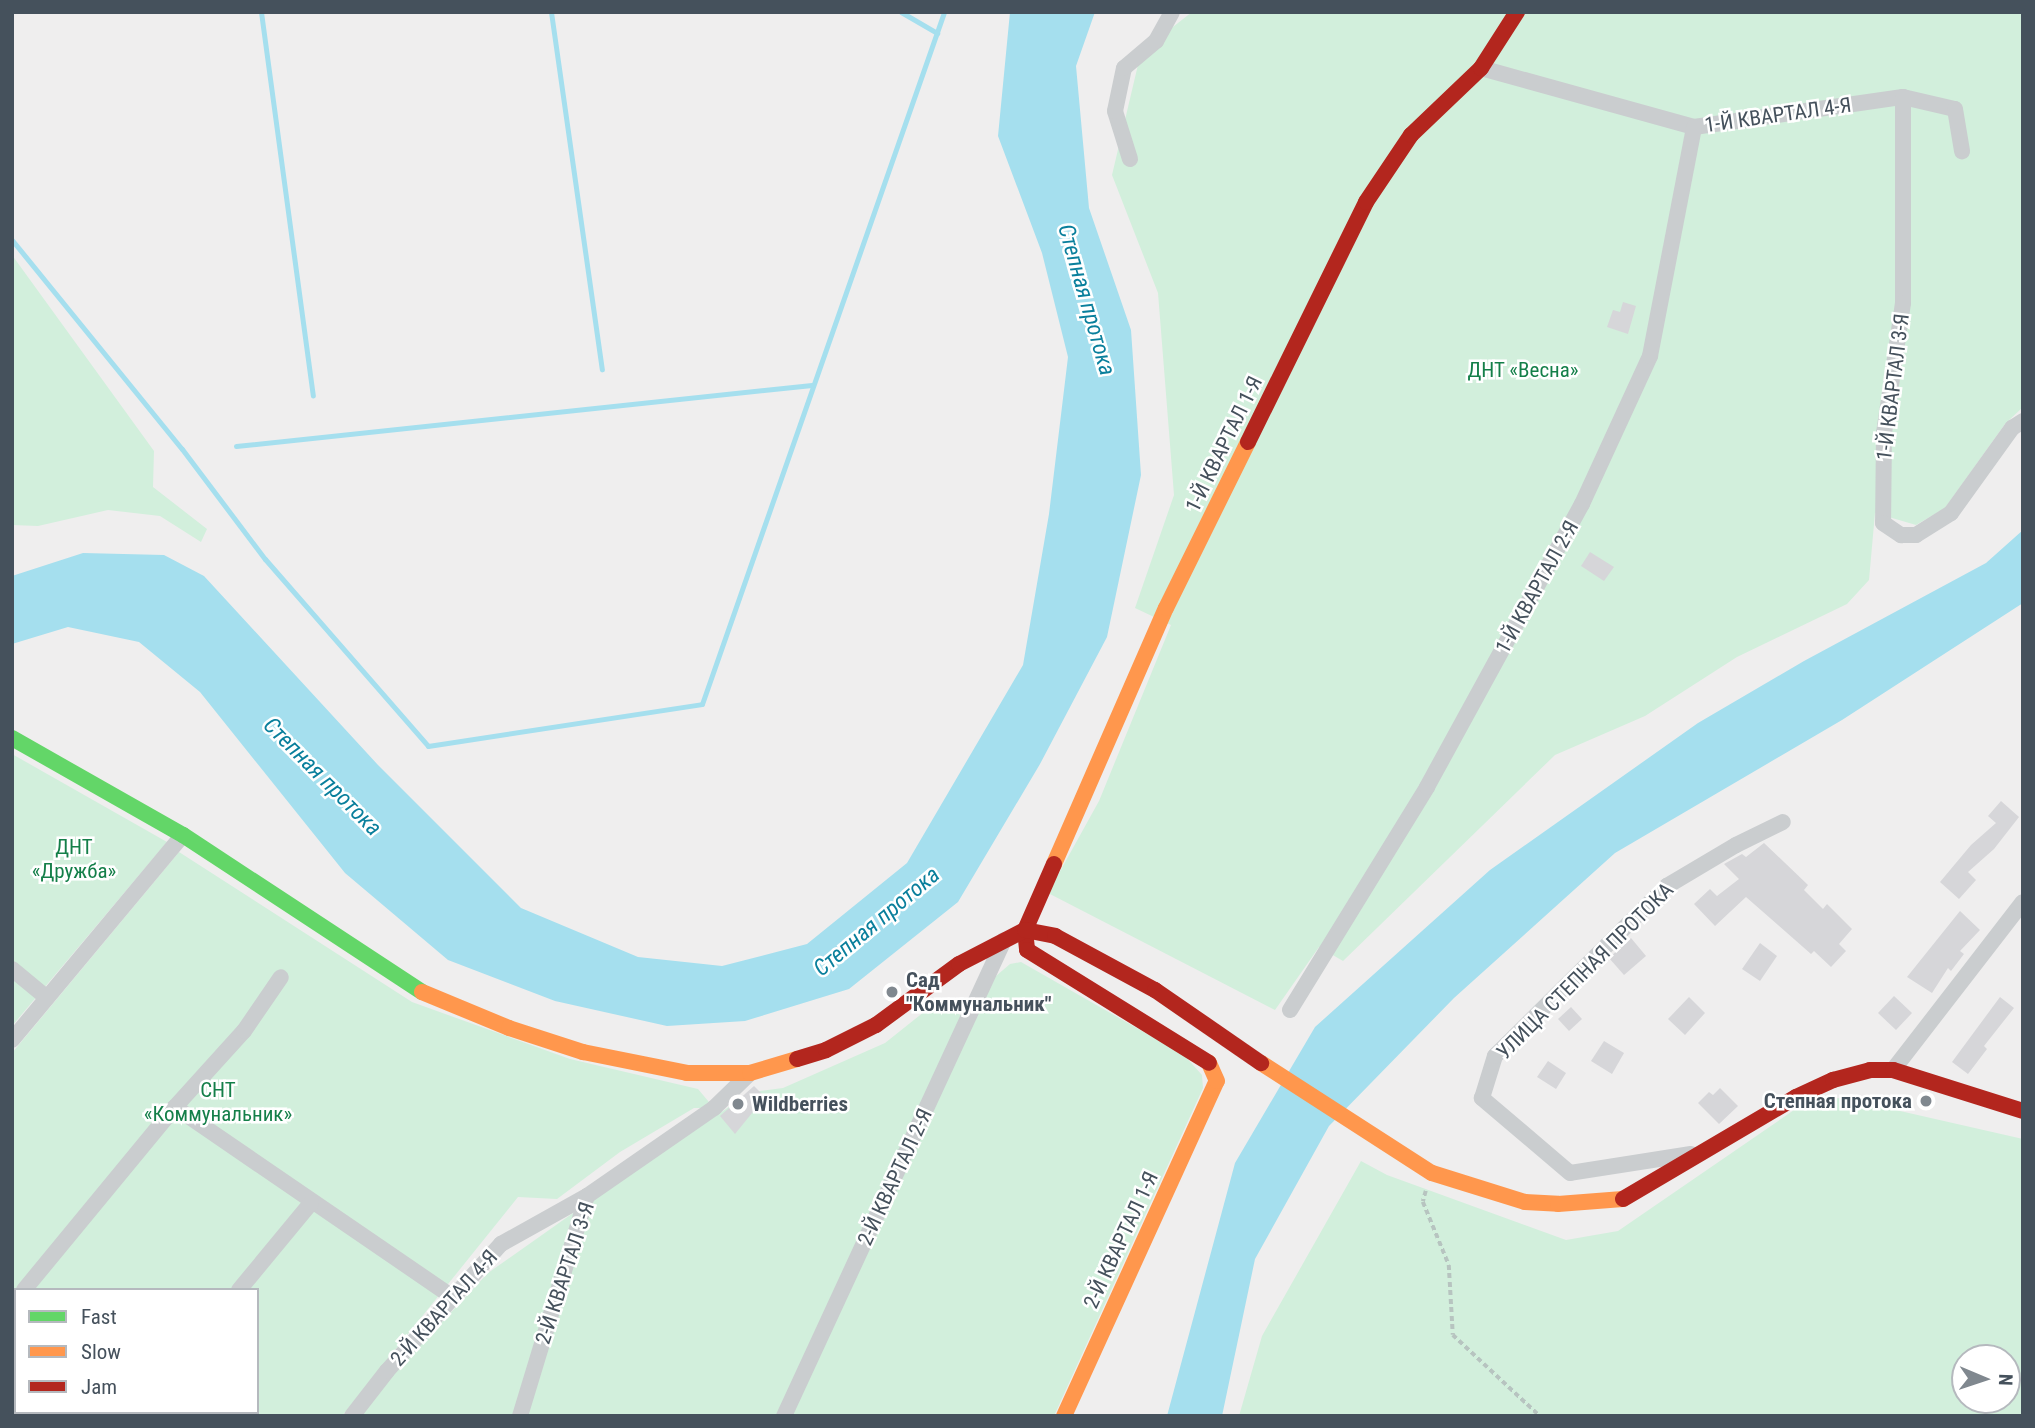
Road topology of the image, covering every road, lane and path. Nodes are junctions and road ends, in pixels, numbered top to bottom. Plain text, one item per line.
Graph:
1 (1172, 12) edge
2 (1517, 12) edge
3 (1481, 68) junction
4 (1903, 97) junction
5 (1694, 127) junction
6 (1962, 150) dead end
7 (1130, 159) dead end
8 (2023, 421) edge
9 (12, 738) edge
10 (1783, 822) dead end
11 (183, 835) junction
12 (2023, 902) edge
13 (1025, 930) junction
14 (1005, 937) junction
15 (12, 969) edge
16 (281, 977) dead end
17 (47, 998) junction
18 (1290, 1010) dead end
19 (12, 1040) edge
20 (1893, 1070) junction
21 (750, 1073) junction
22 (176, 1107) junction
23 (2023, 1111) edge
24 (1704, 1153) junction
25 (1432, 1173) junction
26 (587, 1196) junction
27 (311, 1203) junction
28 (26, 1288) edge
29 (241, 1288) edge
30 (452, 1297) junction
31 (352, 1416) edge
32 (520, 1416) edge
33 (784, 1416) edge
34 (1064, 1416) edge
35 (1540, 1416) edge

1 - 7 street
2 - 3 street, 1-Й КВАРТАЛ 1-Я
3 - 5 street, 1-Й КВАРТАЛ 4-Я
3 - 13 street, 1-Й КВАРТАЛ 1-Я
4 - 5 street, 1-Й КВАРТАЛ 4-Я
4 - 6 street, 1-Й КВАРТАЛ 4-Я
4 - 8 street, 1-Й КВАРТАЛ 3-Я
5 - 18 street, 1-Й КВАРТАЛ 2-Я
9 - 11 street
10 - 24 street, УЛИЦА СТЕПНАЯ ПРОТОКА
11 - 17 street
11 - 21 street
12 - 20 street
13 - 14 street
13 - 25 street
13 - 34 street, 2-Й КВАРТАЛ 1-Я
14 - 21 street
14 - 33 street, 2-Й КВАРТАЛ 2-Я
15 - 17 street
16 - 22 street
17 - 19 street
20 - 23 street
20 - 24 street
21 - 26 street, 2-Й КВАРТАЛ 3-Я
22 - 27 street
22 - 28 street
24 - 25 street
25 - 35 path
26 - 30 street, 2-Й КВАРТАЛ 4-Я
26 - 32 street, 2-Й КВАРТАЛ 3-Я
27 - 29 street
27 - 30 street
30 - 31 street, 2-Й КВАРТАЛ 4-Я

